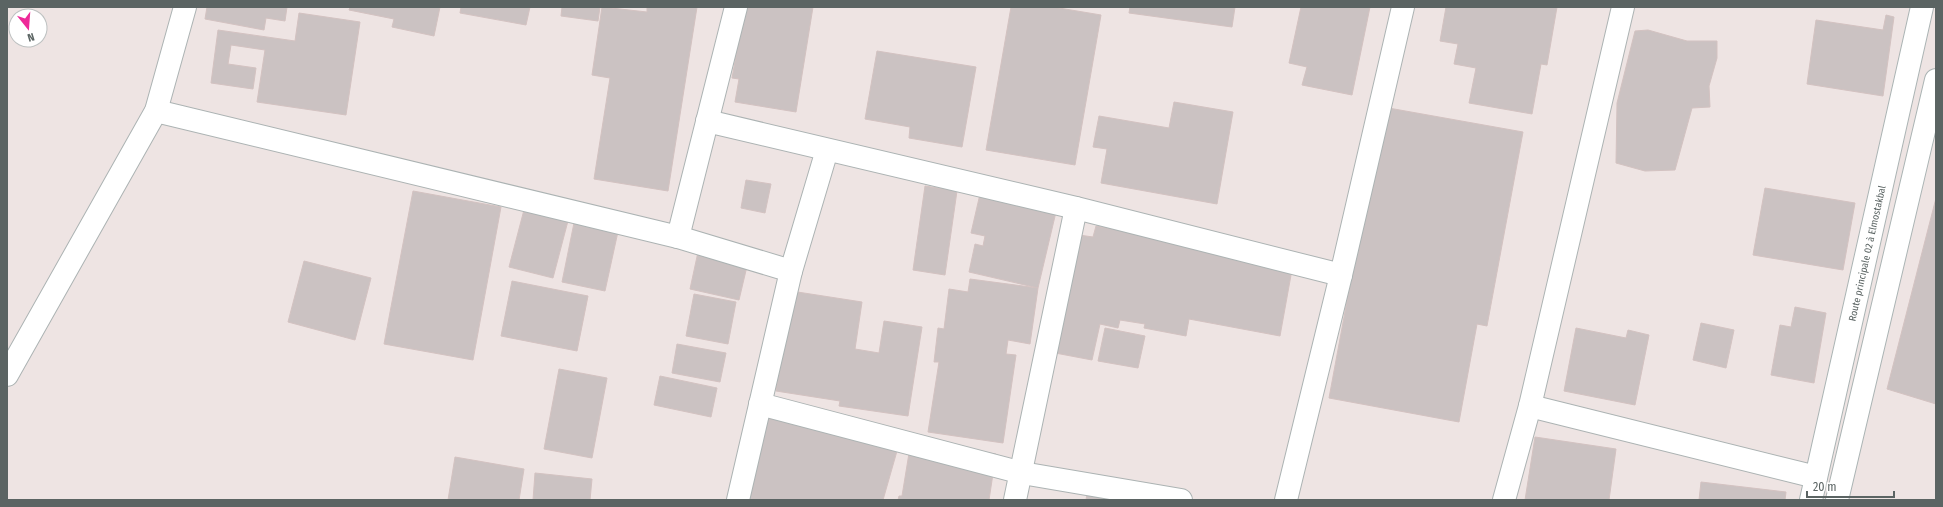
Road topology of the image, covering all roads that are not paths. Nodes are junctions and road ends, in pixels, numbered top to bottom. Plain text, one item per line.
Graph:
1 (185, 7) edge
2 (736, 7) edge
3 (1402, 7) edge
4 (1623, 7) edge
5 (1922, 7) edge
6 (1935, 85) edge
7 (156, 111) junction
8 (707, 121) junction
9 (826, 150) junction
10 (1076, 208) junction
11 (678, 237) junction
12 (791, 271) junction
13 (1341, 275) junction
14 (7, 375) edge
15 (760, 404) junction
16 (1530, 406) junction
17 (1022, 473) junction
18 (1816, 477) junction
19 (738, 500) edge
20 (1015, 500) edge
21 (1181, 500) edge
22 (1286, 500) edge
23 (1504, 500) edge
24 (1811, 500) edge
25 (1837, 500) edge

1 - 7 street
2 - 8 street
3 - 13 street
4 - 16 street
5 - 18 street, Route principale 02 à Elmostakbal
6 - 25 street
7 - 11 street
7 - 14 street
8 - 9 street
8 - 11 street
9 - 10 street
9 - 12 street
10 - 13 street
10 - 17 street
11 - 12 street
12 - 15 street
13 - 22 street
15 - 17 street
15 - 19 street
16 - 18 street
16 - 23 street
17 - 20 street
17 - 21 street
18 - 24 street, Route principale 02 à Elmostakbal

